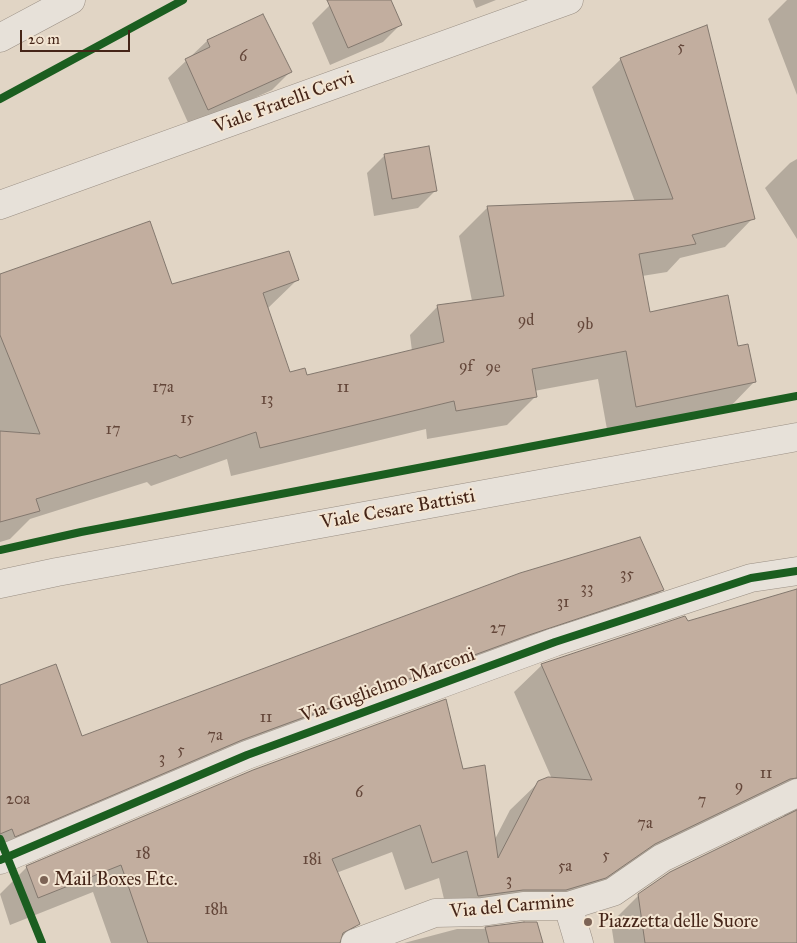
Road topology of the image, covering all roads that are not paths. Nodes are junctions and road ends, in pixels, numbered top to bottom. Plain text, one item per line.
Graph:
1 (71, 0) edge
2 (569, 0) edge
3 (0, 38) edge
4 (0, 205) edge
5 (797, 437) edge
6 (797, 571) edge
7 (0, 584) edge
8 (797, 793) edge
9 (0, 860) edge
10 (568, 906) junction
11 (355, 943) edge
12 (579, 943) edge

1 - 3 street
2 - 4 street, Viale Fratelli Cervi
5 - 7 street, Viale Cesare Battisti
6 - 9 street, Via Guglielmo Marconi
8 - 10 street, Via del Carmine
10 - 11 street, Via del Carmine
10 - 12 street

